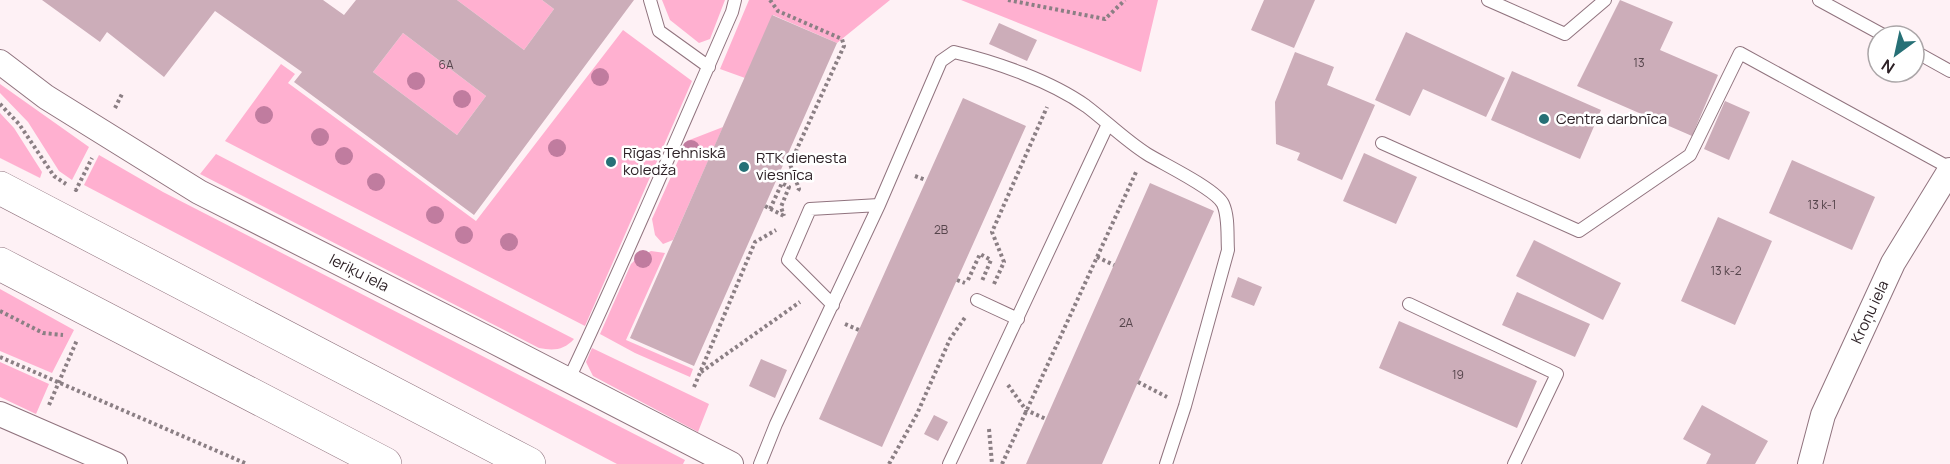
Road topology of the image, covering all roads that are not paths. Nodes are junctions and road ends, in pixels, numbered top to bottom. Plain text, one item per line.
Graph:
1 (650, 0) edge
2 (735, 0) edge
3 (1488, 0) edge
4 (1605, 0) edge
5 (1819, 0) edge
6 (1866, 25) edge
7 (1926, 58) edge
8 (0, 62) edge
9 (709, 67) junction
10 (1950, 71) edge
11 (1108, 124) junction
12 (1382, 143) dead end
13 (1950, 169) edge
14 (0, 188) edge
15 (879, 205) junction
16 (0, 264) edge
17 (980, 295) road end
18 (1409, 304) dead end
19 (833, 305) junction
20 (1018, 319) junction
21 (568, 381) junction
22 (0, 414) edge
23 (116, 464) edge
24 (384, 464) edge
25 (529, 464) edge
26 (731, 464) edge
27 (760, 464) edge
28 (949, 464) edge
29 (1166, 464) edge
30 (1514, 464) edge
31 (1810, 464) edge

1 - 9 lane
2 - 9 lane
3 - 4 lane
5 - 6 lane
7 - 10 lane
8 - 21 street, Ieriķu iela
9 - 21 lane
11 - 15 lane
11 - 20 lane
11 - 29 lane
12 - 13 lane
13 - 31 street, Kroņu iela
14 - 25 main road
15 - 19 lane
15 - 19 lane
16 - 24 main road
17 - 20 lane
18 - 30 lane
19 - 27 lane
20 - 28 lane
21 - 26 street, Ieriķu iela
22 - 23 street

